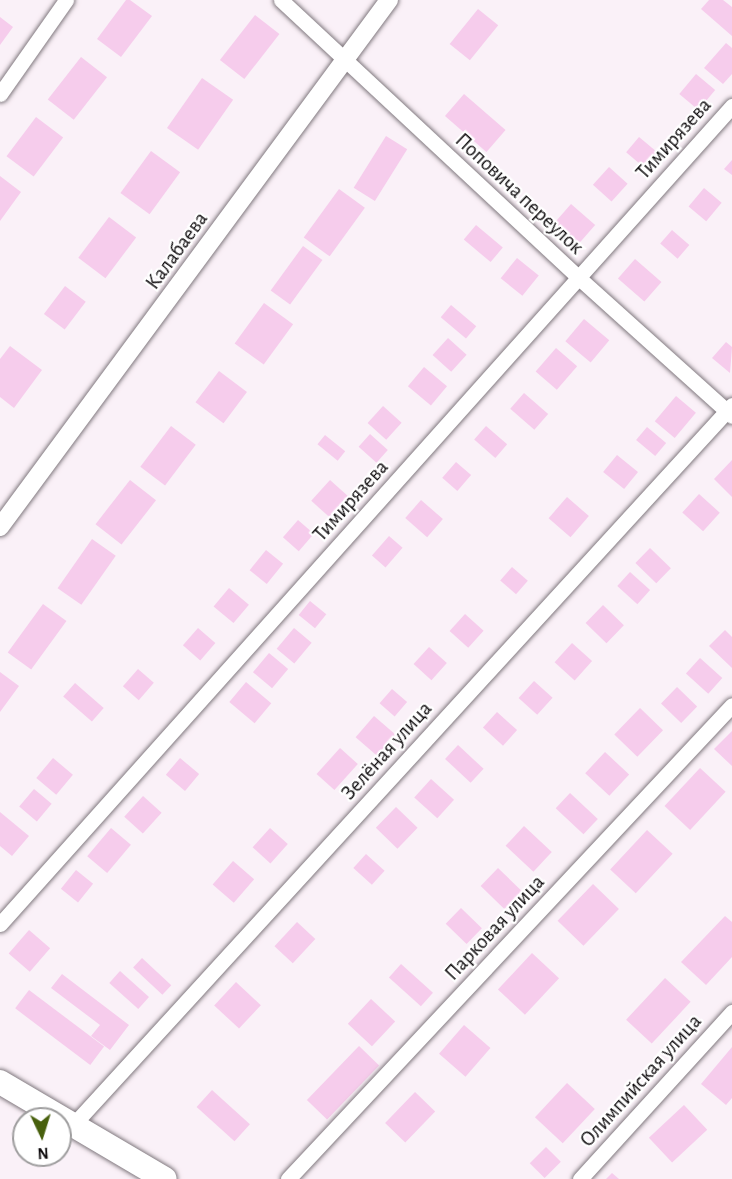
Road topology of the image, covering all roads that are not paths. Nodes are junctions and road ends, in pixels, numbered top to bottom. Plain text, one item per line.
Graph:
1 (66, 0) edge
2 (281, 0) edge
3 (389, 0) edge
4 (345, 61) junction
5 (0, 94) edge
6 (732, 106) edge
7 (579, 278) junction
8 (730, 411) edge
9 (0, 527) edge
10 (732, 705) edge
11 (0, 924) edge
12 (732, 1012) edge
13 (0, 1082) edge
14 (73, 1125) junction
15 (165, 1179) edge
16 (288, 1179) edge
17 (580, 1179) edge

1 - 5 street
2 - 4 street, Поповича переулок
3 - 4 street, Калабаева
4 - 7 street, Поповича переулок
4 - 9 street, Калабаева
6 - 7 street, Тимирязева
7 - 8 street, Поповича переулок
7 - 11 street, Тимирязева
8 - 14 street, Зелёная улица
10 - 16 street, Парковая улица
12 - 17 street, Олимпийская улица
13 - 14 highway
14 - 15 highway

